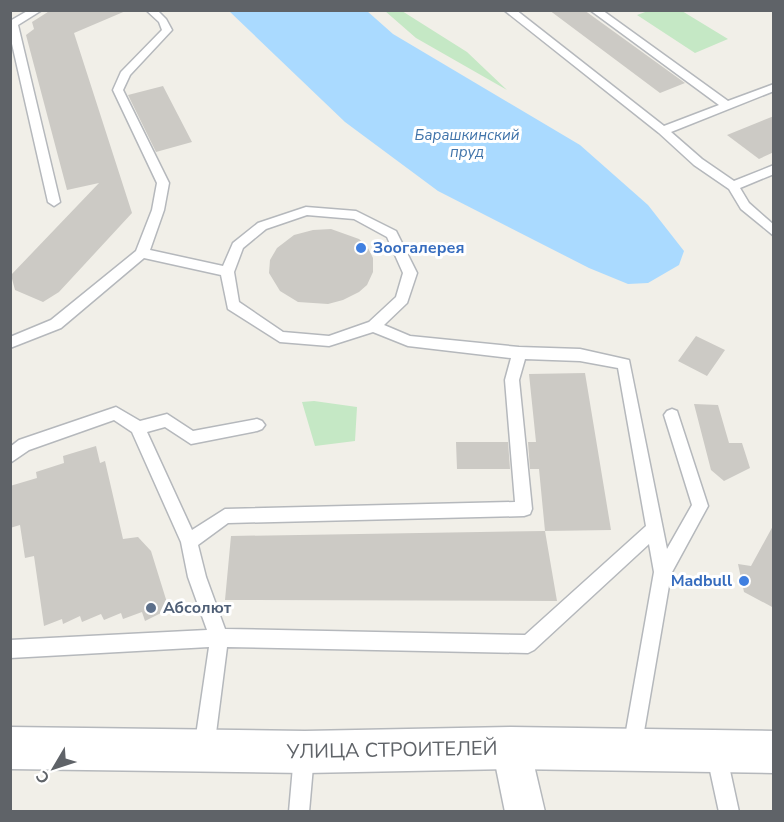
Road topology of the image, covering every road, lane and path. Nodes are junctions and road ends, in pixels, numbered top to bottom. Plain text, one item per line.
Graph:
1 (37, 10) edge
2 (151, 10) edge
3 (509, 10) edge
4 (595, 10) edge
5 (774, 87) edge
6 (727, 105) junction
7 (663, 131) junction
8 (774, 169) edge
9 (733, 186) junction
10 (54, 202) dead end
11 (774, 232) edge
12 (142, 253) junction
13 (227, 272) junction
14 (374, 326) junction
15 (10, 344) edge
16 (519, 353) junction
17 (672, 415) dead end
18 (257, 425) dead end
19 (138, 428) junction
20 (10, 457) edge
21 (655, 528) junction
22 (189, 542) junction
23 (663, 572) junction
24 (219, 638) junction
25 (10, 649) edge
26 (10, 748) edge
27 (511, 748) junction
28 (204, 750) junction
29 (632, 751) junction
30 (305, 752) junction
31 (716, 752) junction
32 (774, 752) edge
33 (299, 812) edge
34 (525, 812) edge
35 (729, 812) edge

1 - 10 lane
2 - 12 lane
3 - 7 lane
4 - 6 lane
5 - 6 lane
6 - 7 lane
7 - 9 lane
8 - 9 lane
9 - 11 lane
12 - 13 lane
12 - 15 lane
13 - 14 lane
13 - 14 lane
14 - 16 lane
16 - 21 lane
16 - 22 lane
17 - 23 lane
18 - 19 lane
19 - 20 lane
19 - 22 lane
21 - 23 lane
21 - 24 lane
22 - 24 lane
23 - 29 lane
24 - 25 lane
24 - 28 lane
26 - 28 street, УЛИЦА СТРОИТЕЛЕЙ
27 - 29 street, УЛИЦА СТРОИТЕЛЕЙ
27 - 30 street, УЛИЦА СТРОИТЕЛЕЙ
27 - 34 street
28 - 30 street, УЛИЦА СТРОИТЕЛЕЙ
29 - 31 street, УЛИЦА СТРОИТЕЛЕЙ
30 - 33 lane
31 - 32 street, УЛИЦА СТРОИТЕЛЕЙ
31 - 35 lane

